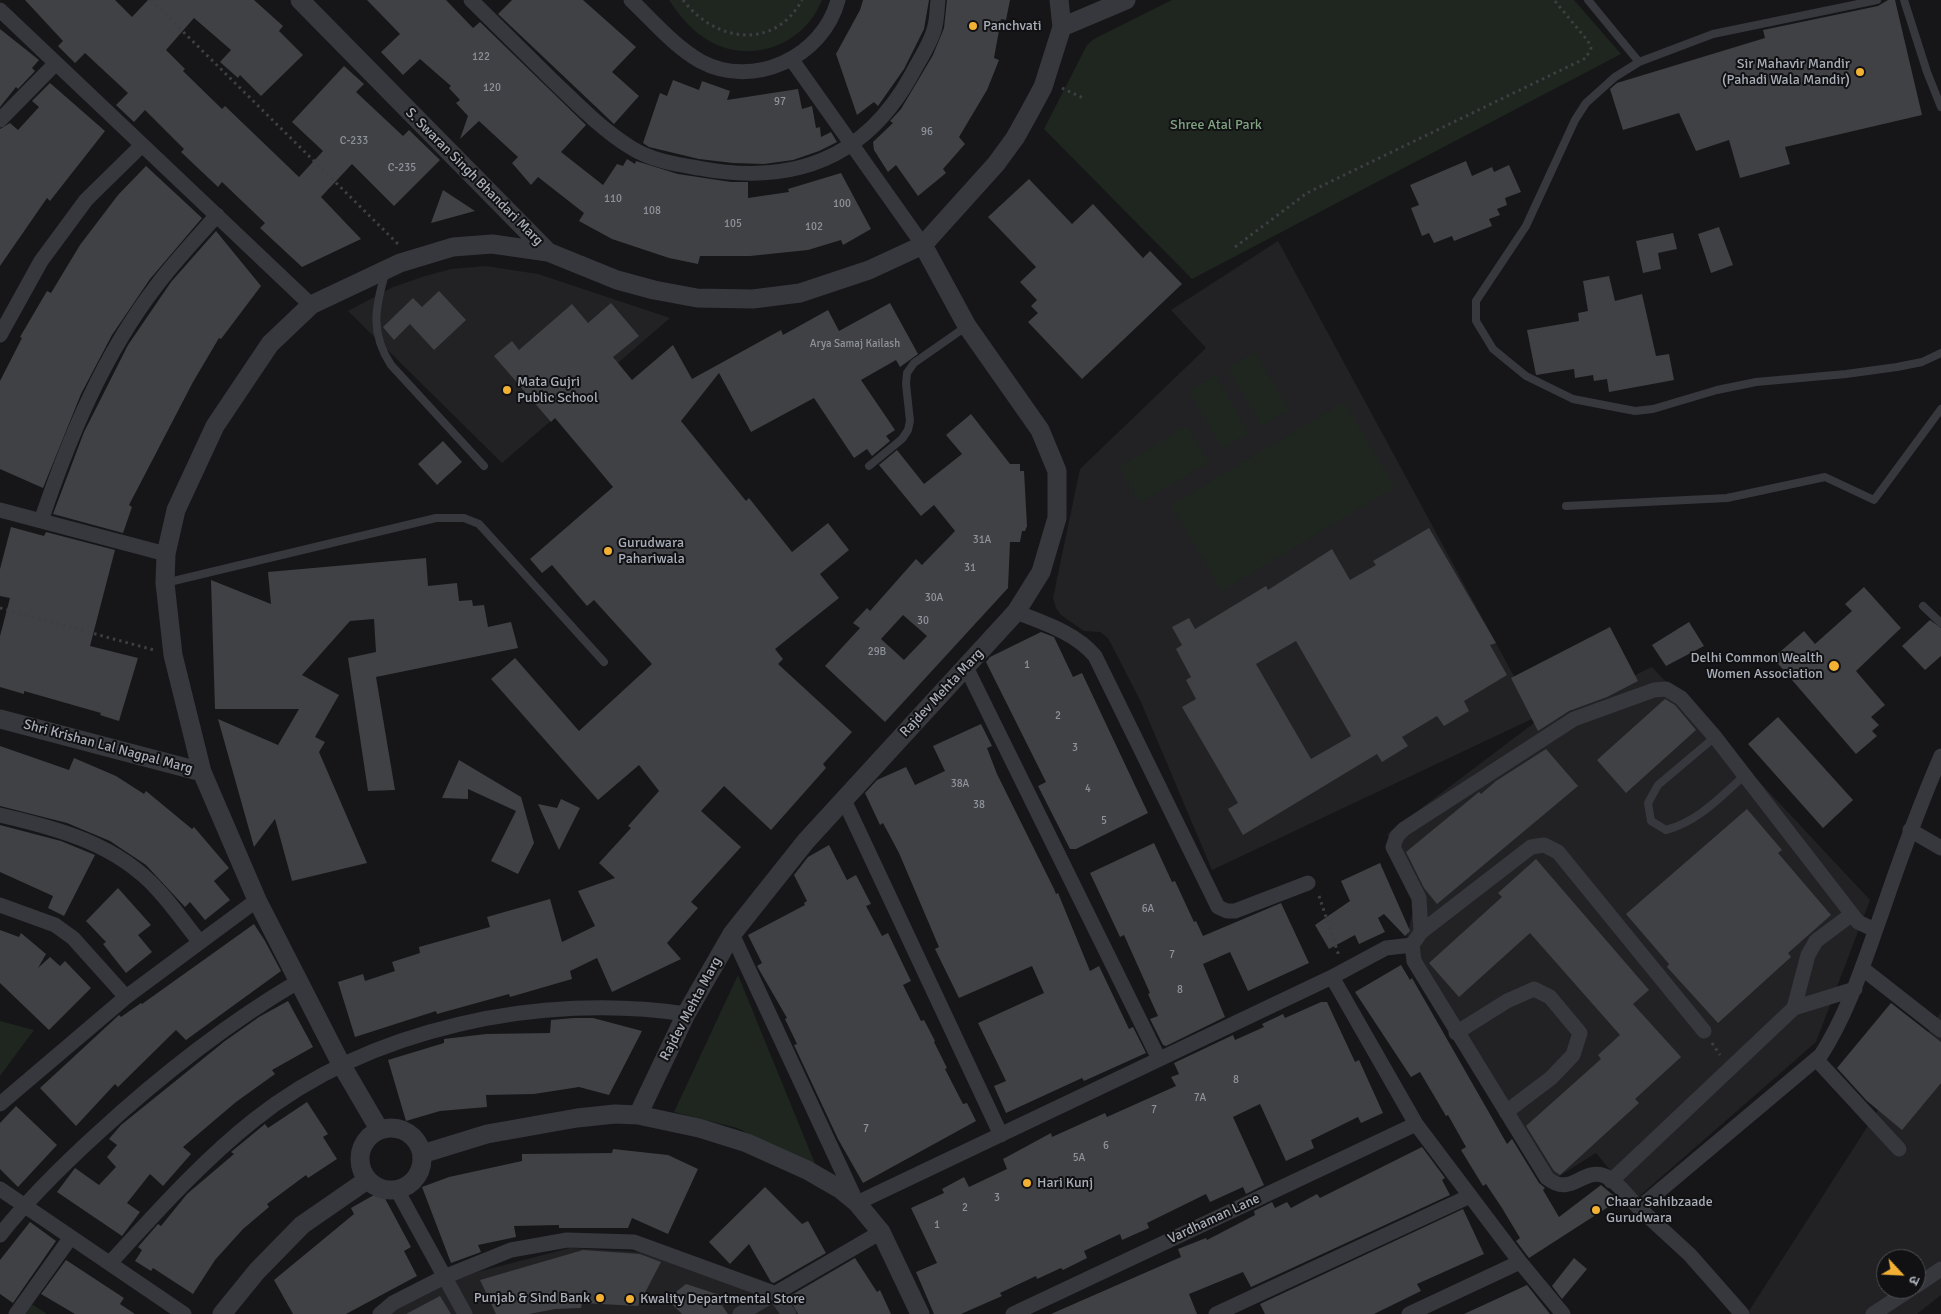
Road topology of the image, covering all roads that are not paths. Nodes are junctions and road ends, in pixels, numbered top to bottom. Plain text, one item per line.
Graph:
1 (471, 0) edge
2 (838, 0) edge
3 (938, 0) edge
4 (1059, 0) edge
5 (1126, 0) edge
6 (1588, 0) edge
7 (1877, 0) edge
8 (1904, 0) edge
9 (635, 1) edge
10 (305, 2) edge
11 (0, 10) edge
12 (1062, 27) junction
13 (792, 60) junction
14 (1639, 62) junction
15 (56, 63) junction
16 (1941, 107) edge
17 (0, 120) edge
18 (142, 144) junction
19 (852, 146) junction
20 (216, 215) junction
21 (923, 245) junction
22 (548, 252) junction
23 (387, 269) junction
24 (311, 305) junction
25 (967, 326) junction
26 (0, 335) edge
27 (1941, 353) edge
28 (1941, 409) edge
29 (484, 466) dead end
30 (869, 466) dead end
31 (1566, 506) dead end
32 (0, 510) edge
33 (40, 521) junction
34 (166, 554) junction
35 (165, 583) junction
36 (1923, 606) dead end
37 (1016, 612) junction
38 (1941, 622) edge
39 (604, 662) dead end
40 (966, 667) junction
41 (0, 719) edge
42 (1715, 738) junction
43 (1940, 763) edge
44 (202, 772) junction
45 (1744, 776) junction
46 (844, 800) junction
47 (0, 815) edge
48 (1910, 830) junction
49 (1941, 848) edge
50 (1308, 883) road end
51 (257, 900) junction
52 (0, 905) edge
53 (1852, 914) junction
54 (1875, 930) junction
55 (1421, 932) junction
56 (732, 934) junction
57 (199, 941) junction
58 (1412, 945) junction
59 (1863, 969) junction
60 (1338, 974) junction
61 (299, 982) junction
62 (1855, 989) junction
63 (126, 997) junction
64 (1794, 1008) junction
65 (686, 1014) junction
66 (1941, 1030) edge
67 (1704, 1031) road end
68 (1456, 1032) junction
69 (1159, 1059) junction
70 (1816, 1059) junction
71 (341, 1064) junction
72 (0, 1104) edge
73 (1506, 1112) junction
74 (638, 1115) junction
75 (1416, 1124) junction
76 (379, 1129) junction
77 (1001, 1135) junction
78 (1899, 1149) dead end
79 (422, 1154) junction
80 (367, 1180) junction
81 (1611, 1181) junction
82 (0, 1189) edge
83 (397, 1190) junction
84 (1470, 1196) junction
85 (857, 1203) junction
86 (23, 1205) junction
87 (1639, 1208) junction
88 (881, 1232) junction
89 (0, 1235) edge
90 (71, 1237) junction
91 (1520, 1262) junction
92 (110, 1263) junction
93 (1941, 1269) edge
94 (444, 1277) junction
95 (1926, 1279) edge
96 (774, 1293) junction
97 (1896, 1299) edge
98 (16, 1314) edge
99 (184, 1314) edge
100 (222, 1314) edge
101 (380, 1314) edge
102 (465, 1314) edge
103 (740, 1314) edge
104 (789, 1314) edge
105 (920, 1314) edge
106 (1013, 1314) edge
107 (1216, 1314) edge
108 (1409, 1314) edge
109 (1564, 1314) edge
110 (1742, 1314) edge
111 (1873, 1314) edge

1 - 19 street
2 - 13 street
3 - 19 street
4 - 12 street, S. Swaran Singh Bhandari Marg
5 - 12 street
6 - 14 lane
7 - 14 lane
8 - 16 lane
9 - 13 street
10 - 22 street, S. Swaran Singh Bhandari Marg
11 - 15 street
12 - 21 street, S. Swaran Singh Bhandari Marg
13 - 19 street
14 - 27 lane
15 - 17 street
15 - 18 street
18 - 20 street
18 - 26 street
19 - 21 street
20 - 24 street
20 - 33 street
21 - 22 street, S. Swaran Singh Bhandari Marg
21 - 25 street, Rajdev Mehta Marg
22 - 23 street, Shri Krishan Lal Nagpal Marg
23 - 24 street, Shri Krishan Lal Nagpal Marg
23 - 29 lane
24 - 34 street, Shri Krishan Lal Nagpal Marg
25 - 30 lane
25 - 37 street, Rajdev Mehta Marg
28 - 31 lane
32 - 33 street
33 - 34 street
34 - 35 street, Shri Krishan Lal Nagpal Marg
35 - 39 lane
35 - 44 street, Shri Krishan Lal Nagpal Marg
36 - 38 lane
37 - 40 street, Rajdev Mehta Marg
37 - 50 street
40 - 46 street, Rajdev Mehta Marg
40 - 69 street
41 - 44 street, Shri Krishan Lal Nagpal Marg
42 - 45 street
42 - 45 lane
42 - 55 street
43 - 48 street
44 - 51 street
45 - 53 street
46 - 56 street, Rajdev Mehta Marg
46 - 77 street
47 - 57 street
48 - 49 street
48 - 54 street
51 - 57 street
51 - 61 street
52 - 63 street
53 - 54 street
53 - 64 street
54 - 59 street
55 - 58 street
55 - 67 street
56 - 65 street, Rajdev Mehta Marg
56 - 85 street
57 - 63 street
58 - 60 street
58 - 68 street
59 - 62 street
59 - 66 street
60 - 69 street
60 - 75 street
61 - 71 street
61 - 86 street
62 - 64 street
62 - 70 street
63 - 72 street
64 - 81 street
65 - 71 street
65 - 74 street, Rajdev Mehta Marg
68 - 73 street
68 - 73 street
69 - 77 street
70 - 78 street
70 - 87 street
71 - 76 street
71 - 92 street
73 - 81 street
74 - 79 street
74 - 85 street
75 - 84 street
75 - 106 street, Vardhaman Lane
76 - 79 street
76 - 80 street
77 - 85 street
79 - 83 street
80 - 83 street
80 - 100 street
81 - 87 street
82 - 86 street
83 - 94 street
84 - 91 street
84 - 107 street
85 - 88 street
86 - 89 street
86 - 90 street
87 - 110 street
88 - 96 street
88 - 105 street
90 - 92 street
90 - 98 street
91 - 108 street
91 - 109 street
92 - 99 street
93 - 95 street
94 - 96 street
94 - 101 street
94 - 102 street
96 - 103 street
96 - 104 street
97 - 111 street

